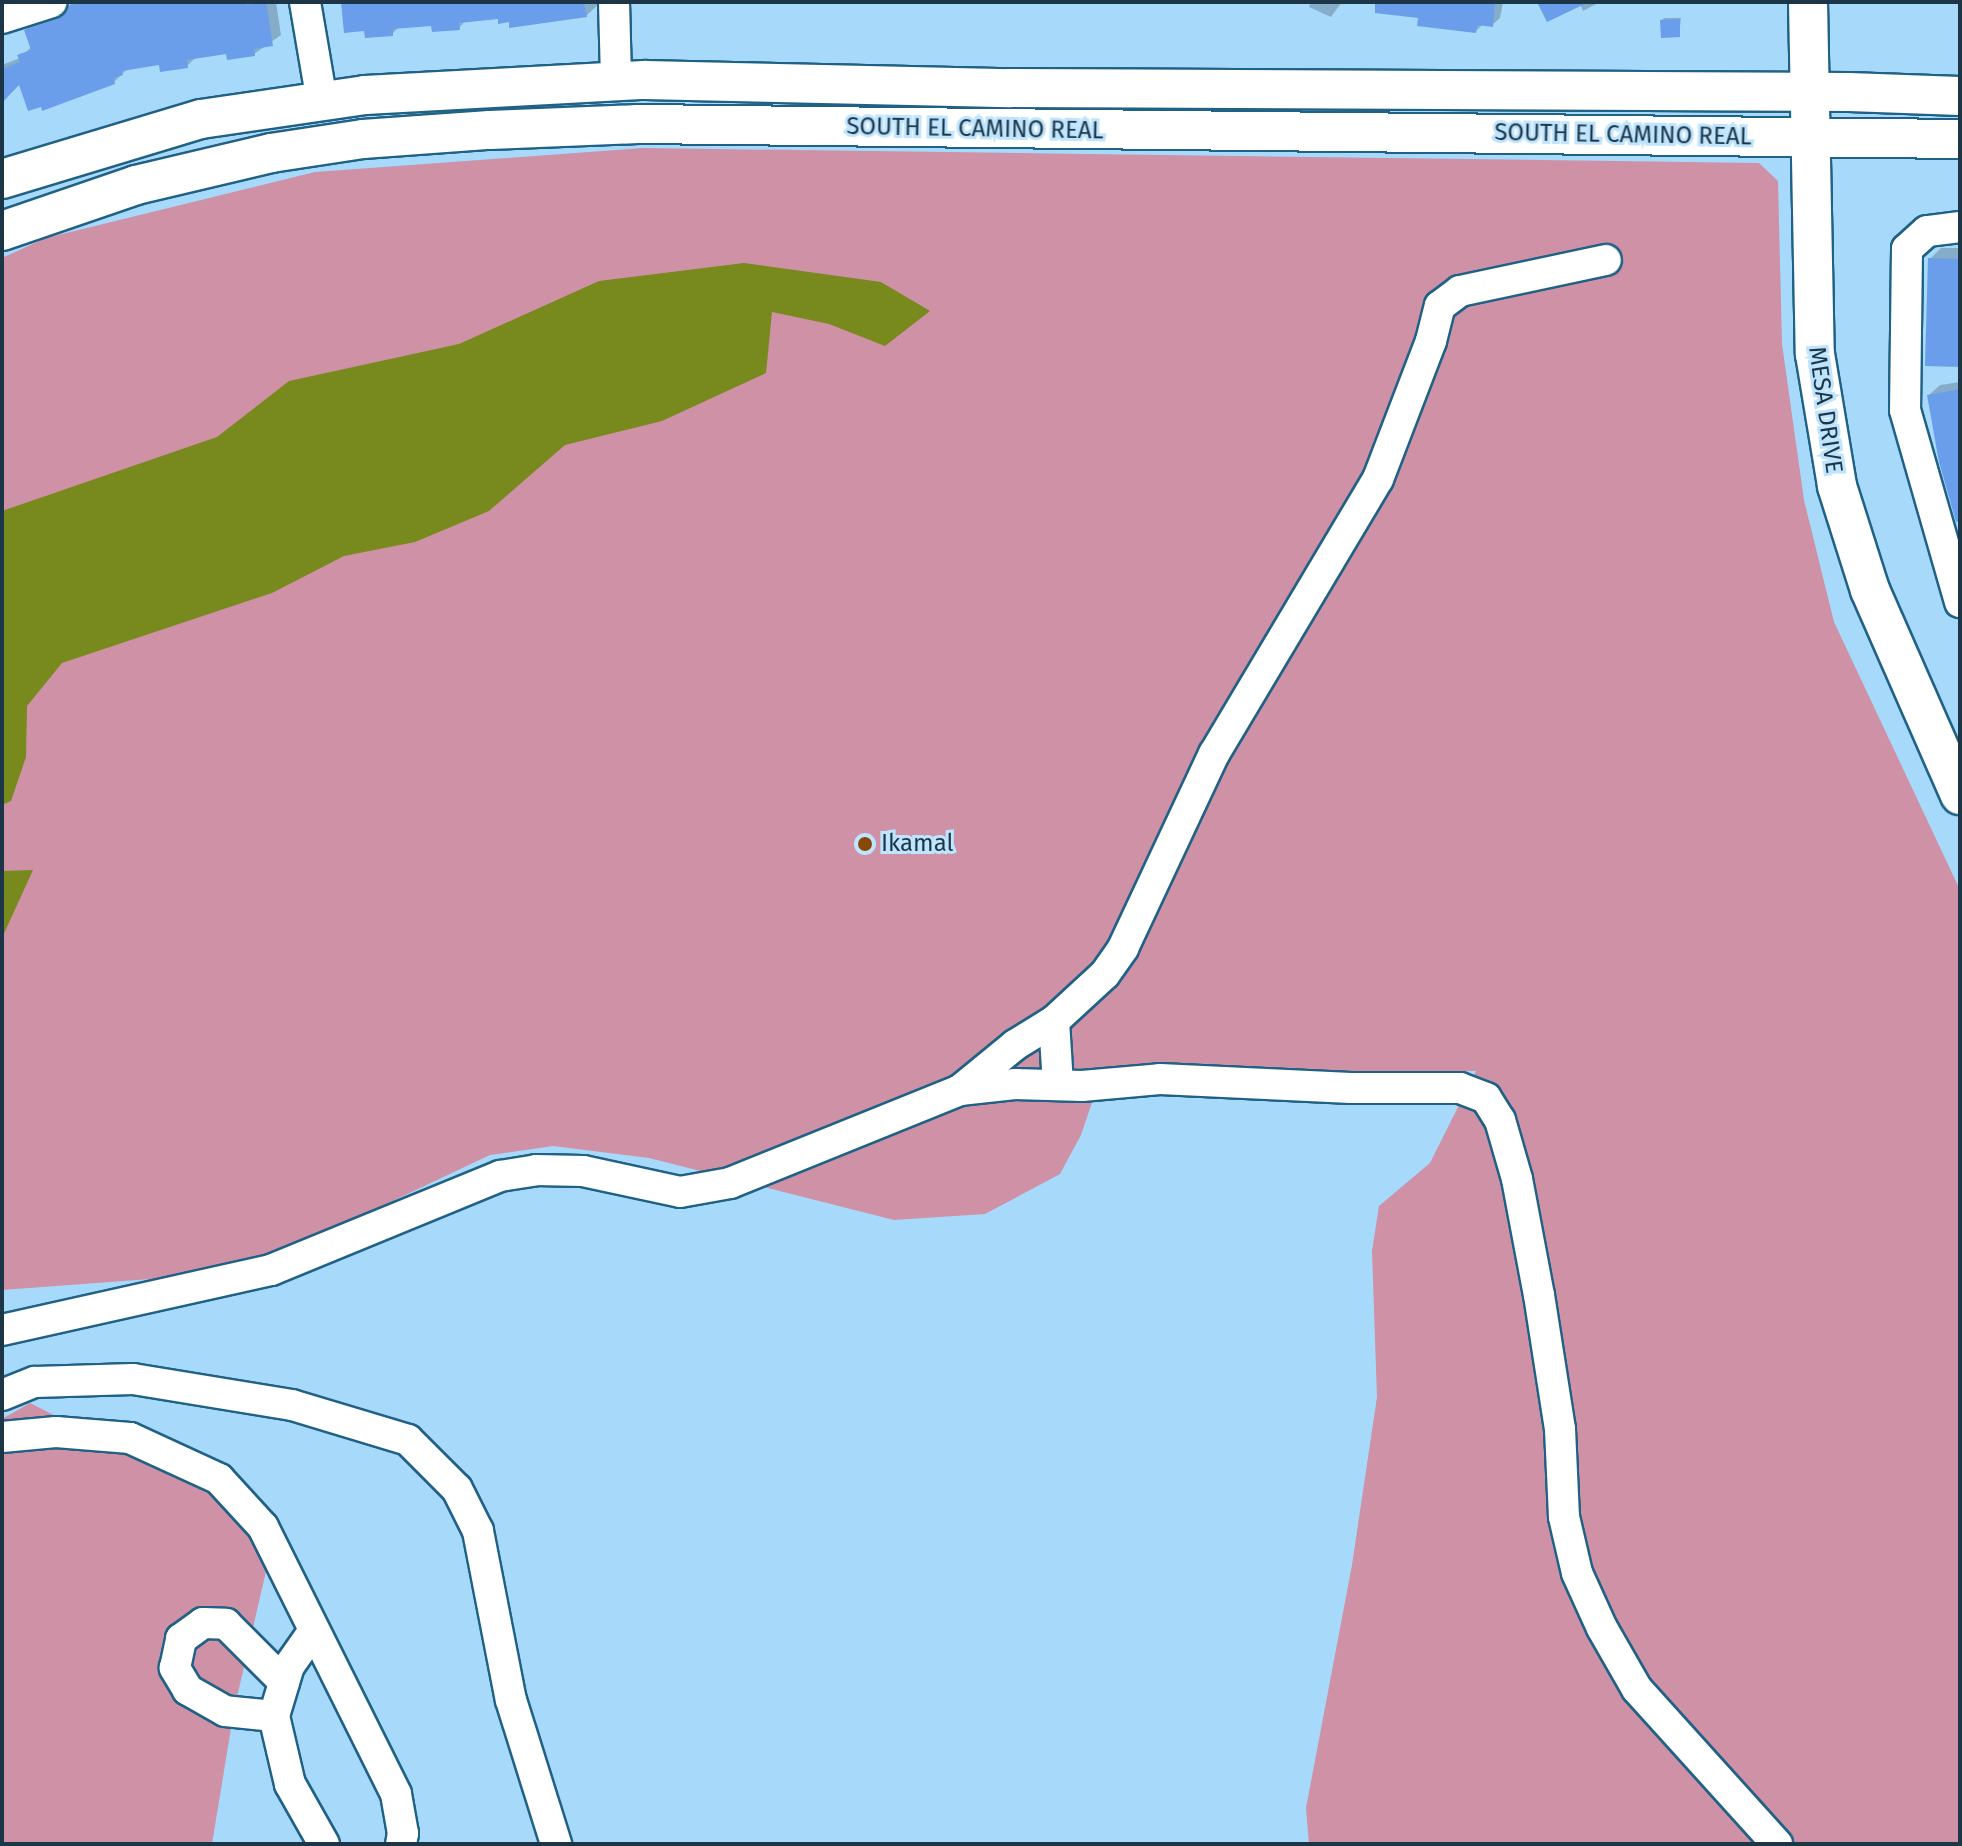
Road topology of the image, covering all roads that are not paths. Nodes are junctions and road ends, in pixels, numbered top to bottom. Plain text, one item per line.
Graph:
1 (52, 2) edge
2 (305, 2) edge
3 (614, 2) edge
4 (1808, 2) edge
5 (2, 18) edge
6 (616, 81) junction
7 (1808, 93) junction
8 (1960, 96) edge
9 (322, 101) junction
10 (1809, 136) junction
11 (1960, 139) edge
12 (271, 153) junction
13 (2, 179) edge
14 (1960, 227) edge
15 (2, 231) edge
16 (1606, 260) dead end
17 (1960, 602) edge
18 (1960, 795) edge
19 (1054, 1021) junction
20 (1058, 1085) junction
21 (960, 1090) junction
22 (2, 1330) edge
23 (2, 1395) edge
24 (2, 1437) edge
25 (313, 1632) junction
26 (284, 1682) junction
27 (274, 1716) junction
28 (324, 1844) edge
29 (401, 1844) edge
30 (556, 1844) edge
31 (1777, 1844) edge

1 - 5 street
2 - 9 street
3 - 6 street
4 - 7 main road, MESA DRIVE
6 - 7 main road, SOUTH EL CAMINO REAL
6 - 9 main road, SOUTH EL CAMINO REAL
7 - 8 main road, SOUTH EL CAMINO REAL
7 - 10 main road, MESA DRIVE
9 - 12 main road
9 - 13 main road, SOUTH EL CAMINO REAL
10 - 11 main road, SOUTH EL CAMINO REAL
10 - 12 main road, SOUTH EL CAMINO REAL
10 - 18 main road, MESA DRIVE
12 - 15 main road, SOUTH EL CAMINO REAL
14 - 17 street
16 - 19 street
19 - 20 street
19 - 21 street
20 - 21 street
20 - 31 street
21 - 22 street
23 - 30 street
24 - 25 street
25 - 26 street
25 - 29 street
26 - 27 street
26 - 27 street
27 - 28 street

